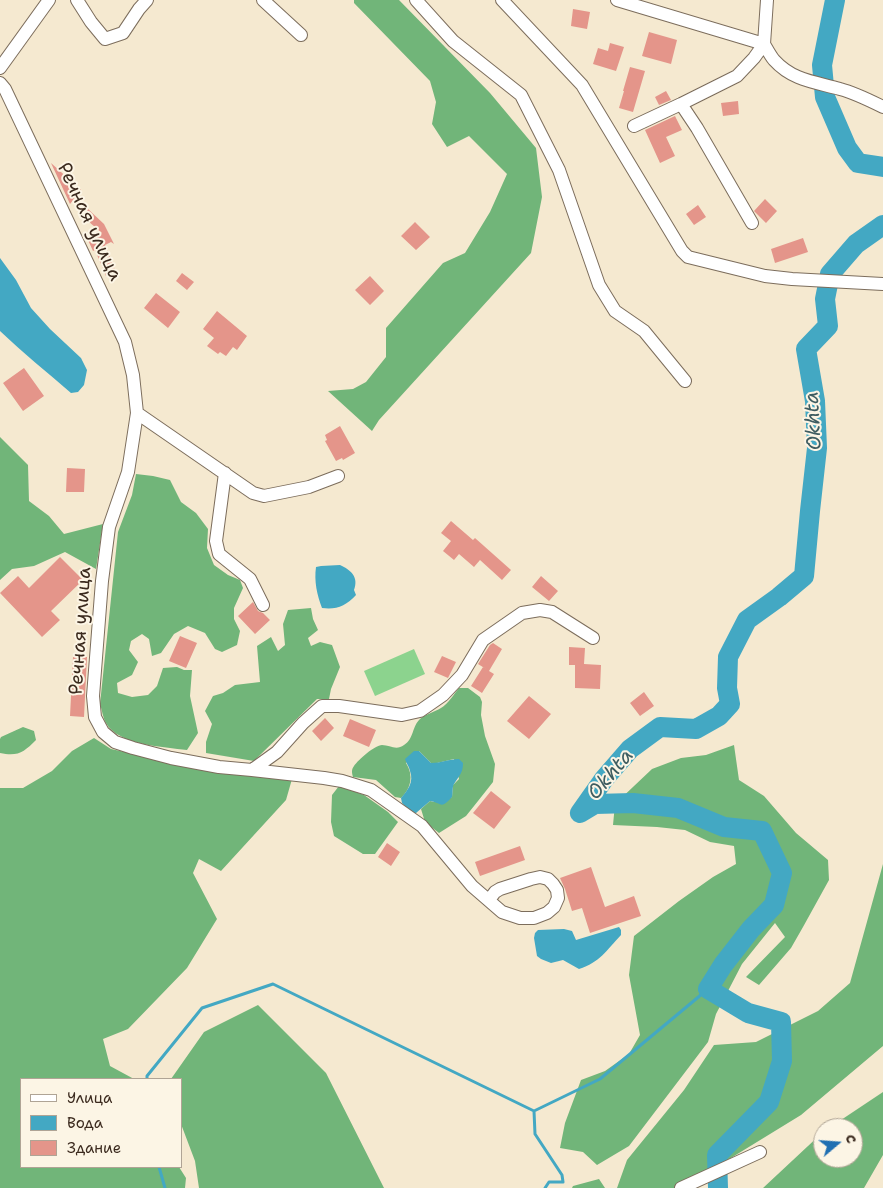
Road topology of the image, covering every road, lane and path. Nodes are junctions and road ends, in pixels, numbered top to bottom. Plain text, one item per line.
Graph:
1 (49, 0) edge
2 (76, 0) edge
3 (147, 0) edge
4 (263, 0) edge
5 (416, 0) edge
6 (502, 0) edge
7 (766, 0) edge
8 (622, 1) edge
9 (301, 35) dead end
10 (764, 44) junction
11 (0, 68) edge
12 (0, 83) edge
13 (681, 104) junction
14 (883, 107) edge
15 (634, 126) dead end
16 (752, 223) dead end
17 (883, 284) edge
18 (685, 381) dead end
19 (137, 413) junction
20 (225, 472) junction
21 (338, 476) dead end
22 (263, 604) dead end
23 (593, 638) dead end
24 (252, 770) junction
25 (489, 900) junction
26 (760, 1152) dead end
27 (682, 1188) edge

1 - 11 street
2 - 3 street
4 - 9 street
5 - 18 street
6 - 17 street
7 - 10 street
8 - 10 street
10 - 13 street
10 - 14 street
12 - 19 street, Речная улица
13 - 15 street
13 - 16 street
19 - 20 street
19 - 24 street, Речная улица
20 - 21 street
20 - 22 street
23 - 24 street
24 - 25 street, Речная улица
25 - 25 street, Речная улица
26 - 27 street

